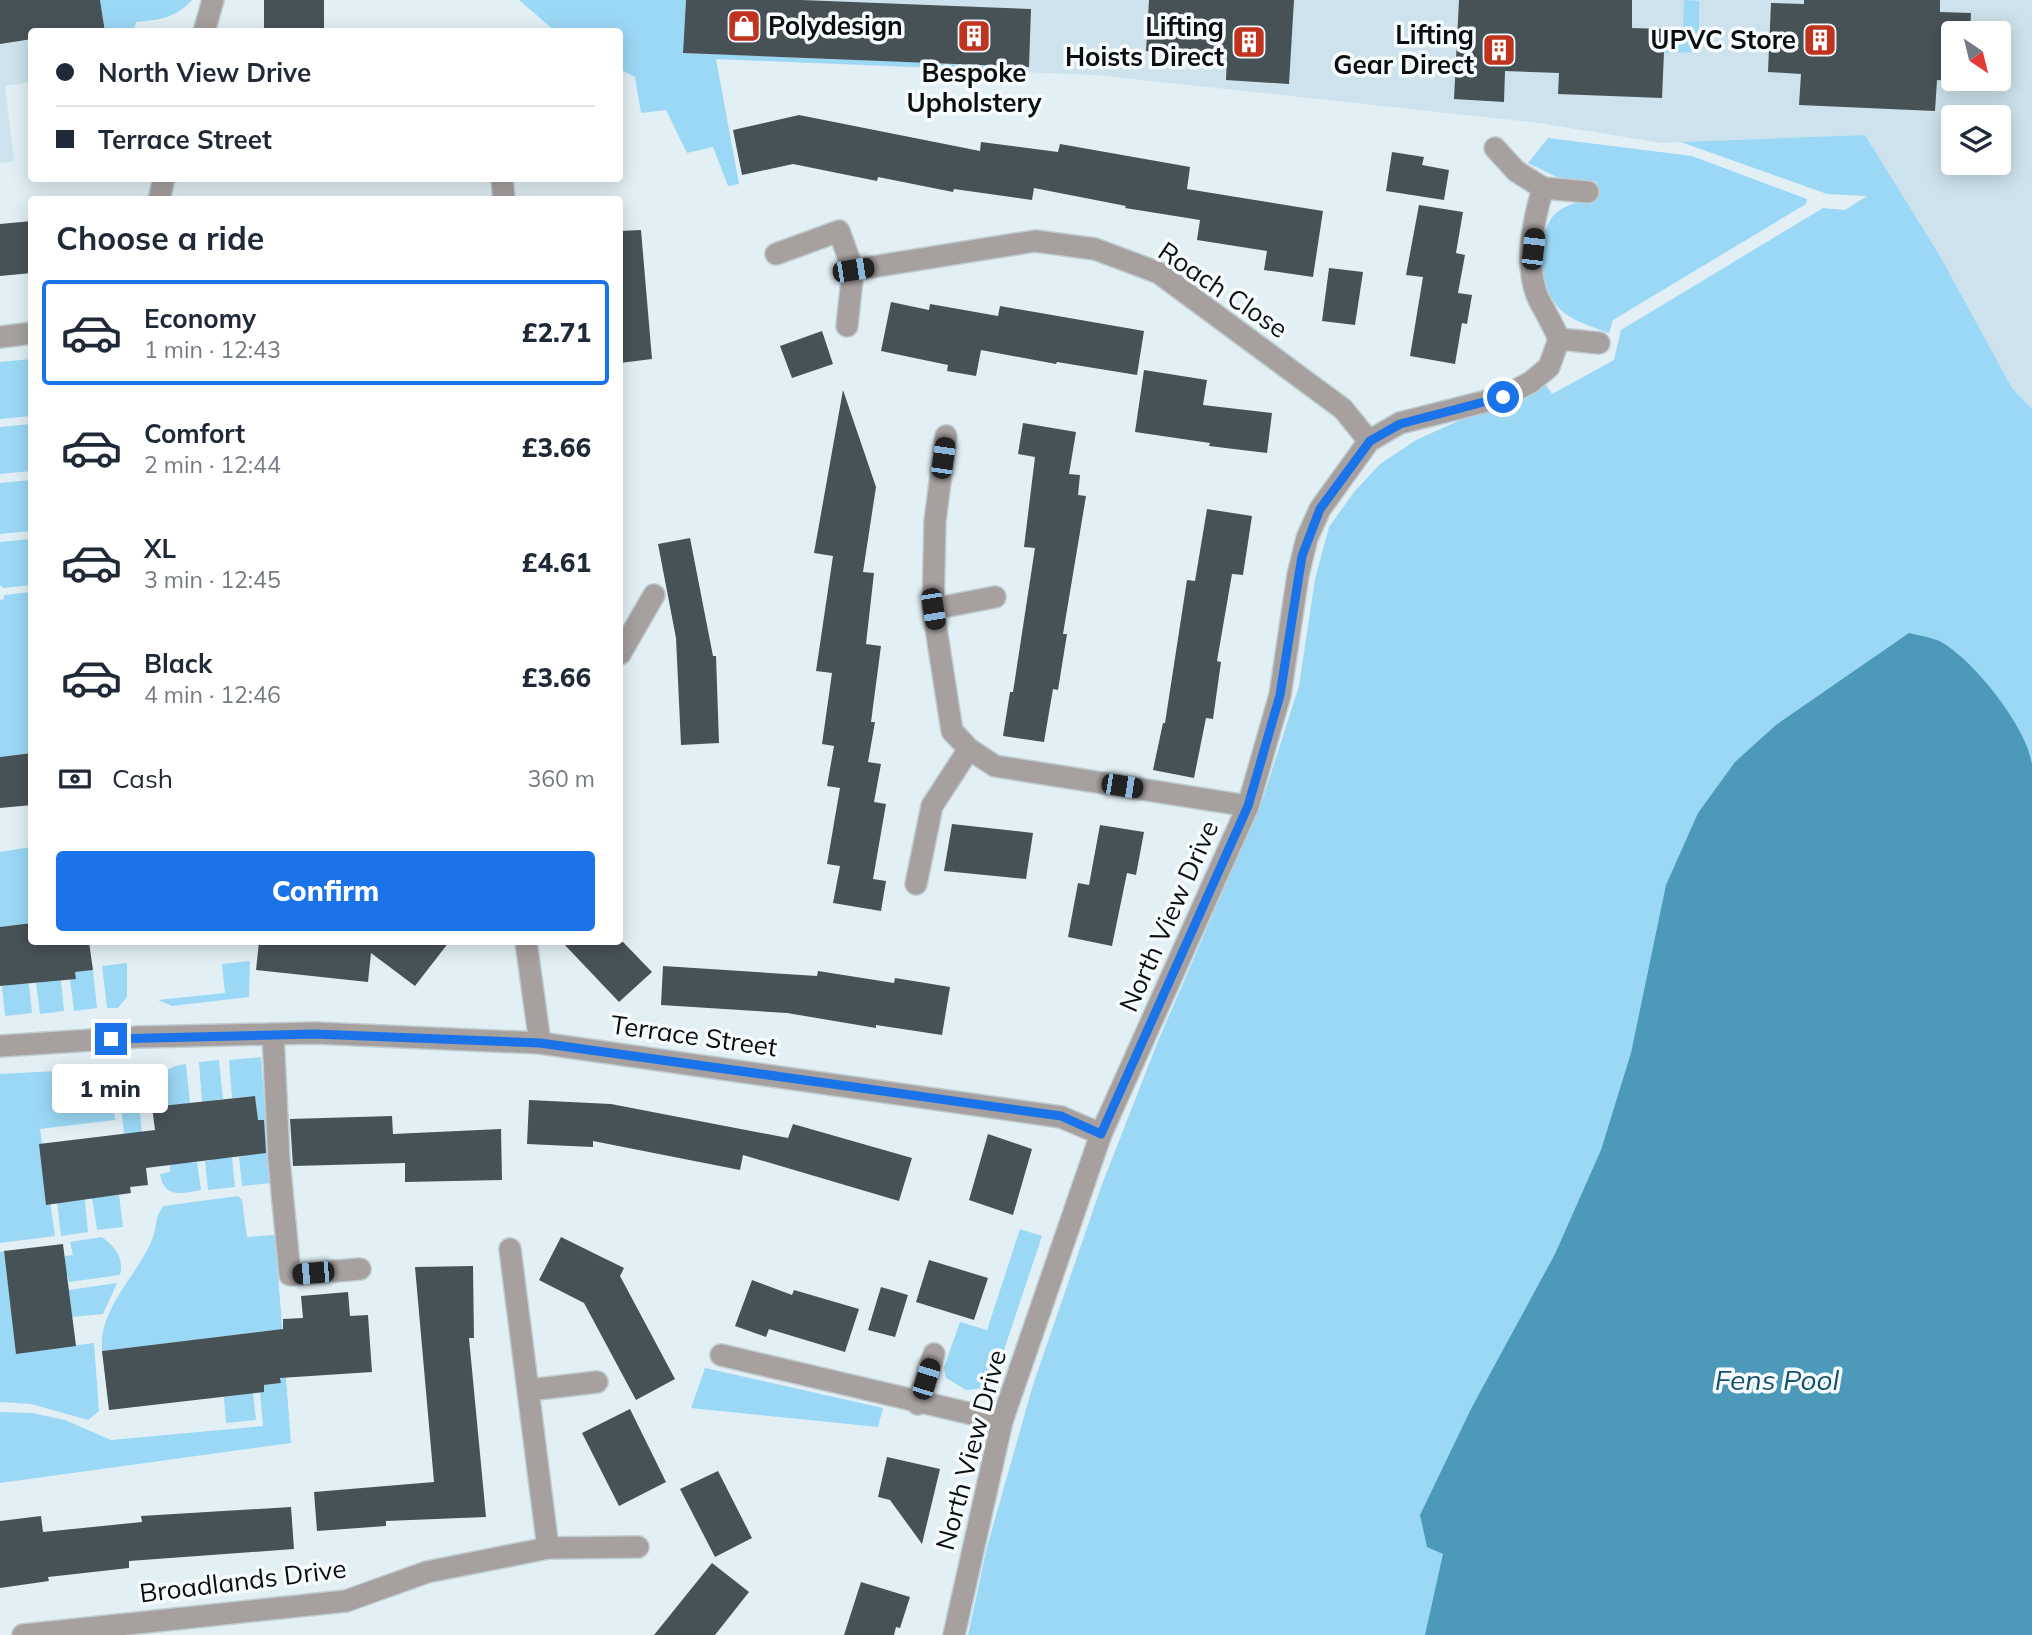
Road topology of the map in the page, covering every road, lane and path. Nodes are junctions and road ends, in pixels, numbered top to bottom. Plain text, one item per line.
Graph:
1 (213, 0) edge
2 (205, 28) edge
3 (1495, 148) dead end
4 (1543, 188) junction
5 (1588, 192) dead end
6 (776, 254) dead end
7 (853, 270) junction
8 (847, 326) dead end
9 (28, 334) edge
10 (0, 337) edge
11 (1559, 339) junction
12 (1598, 343) dead end
13 (946, 436) dead end
14 (1370, 441) junction
15 (654, 595) dead end
16 (995, 597) dead end
17 (933, 609) junction
18 (623, 649) edge
19 (969, 749) junction
20 (1248, 806) junction
21 (916, 884) dead end
22 (526, 945) edge
23 (273, 1034) junction
24 (540, 1043) junction
25 (0, 1046) edge
26 (1101, 1134) junction
27 (510, 1249) dead end
28 (360, 1269) dead end
29 (934, 1354) dead end
30 (721, 1356) dead end
31 (597, 1382) dead end
32 (529, 1390) junction
33 (918, 1404) junction
34 (1002, 1421) junction
35 (638, 1547) dead end
36 (548, 1548) junction
37 (23, 1635) edge
38 (954, 1635) edge

1 - 2 street
3 - 4 street
4 - 5 street
4 - 11 street
6 - 7 street
7 - 8 street
7 - 14 street, Roach Close
9 - 10 street
11 - 12 street
11 - 14 street, North View Drive
13 - 17 street
14 - 20 street, North View Drive
15 - 18 street
16 - 17 street
17 - 19 street
19 - 20 street
19 - 21 street
20 - 26 street, North View Drive
22 - 24 street
23 - 24 street, Terrace Street
23 - 25 street, Terrace Street
23 - 28 street
24 - 26 street, Terrace Street
26 - 34 street, North View Drive
27 - 32 street
29 - 33 street
30 - 33 street
31 - 32 street
32 - 36 street
33 - 34 street
34 - 38 street, North View Drive
35 - 36 street, Broadlands Drive
36 - 37 street, Broadlands Drive

